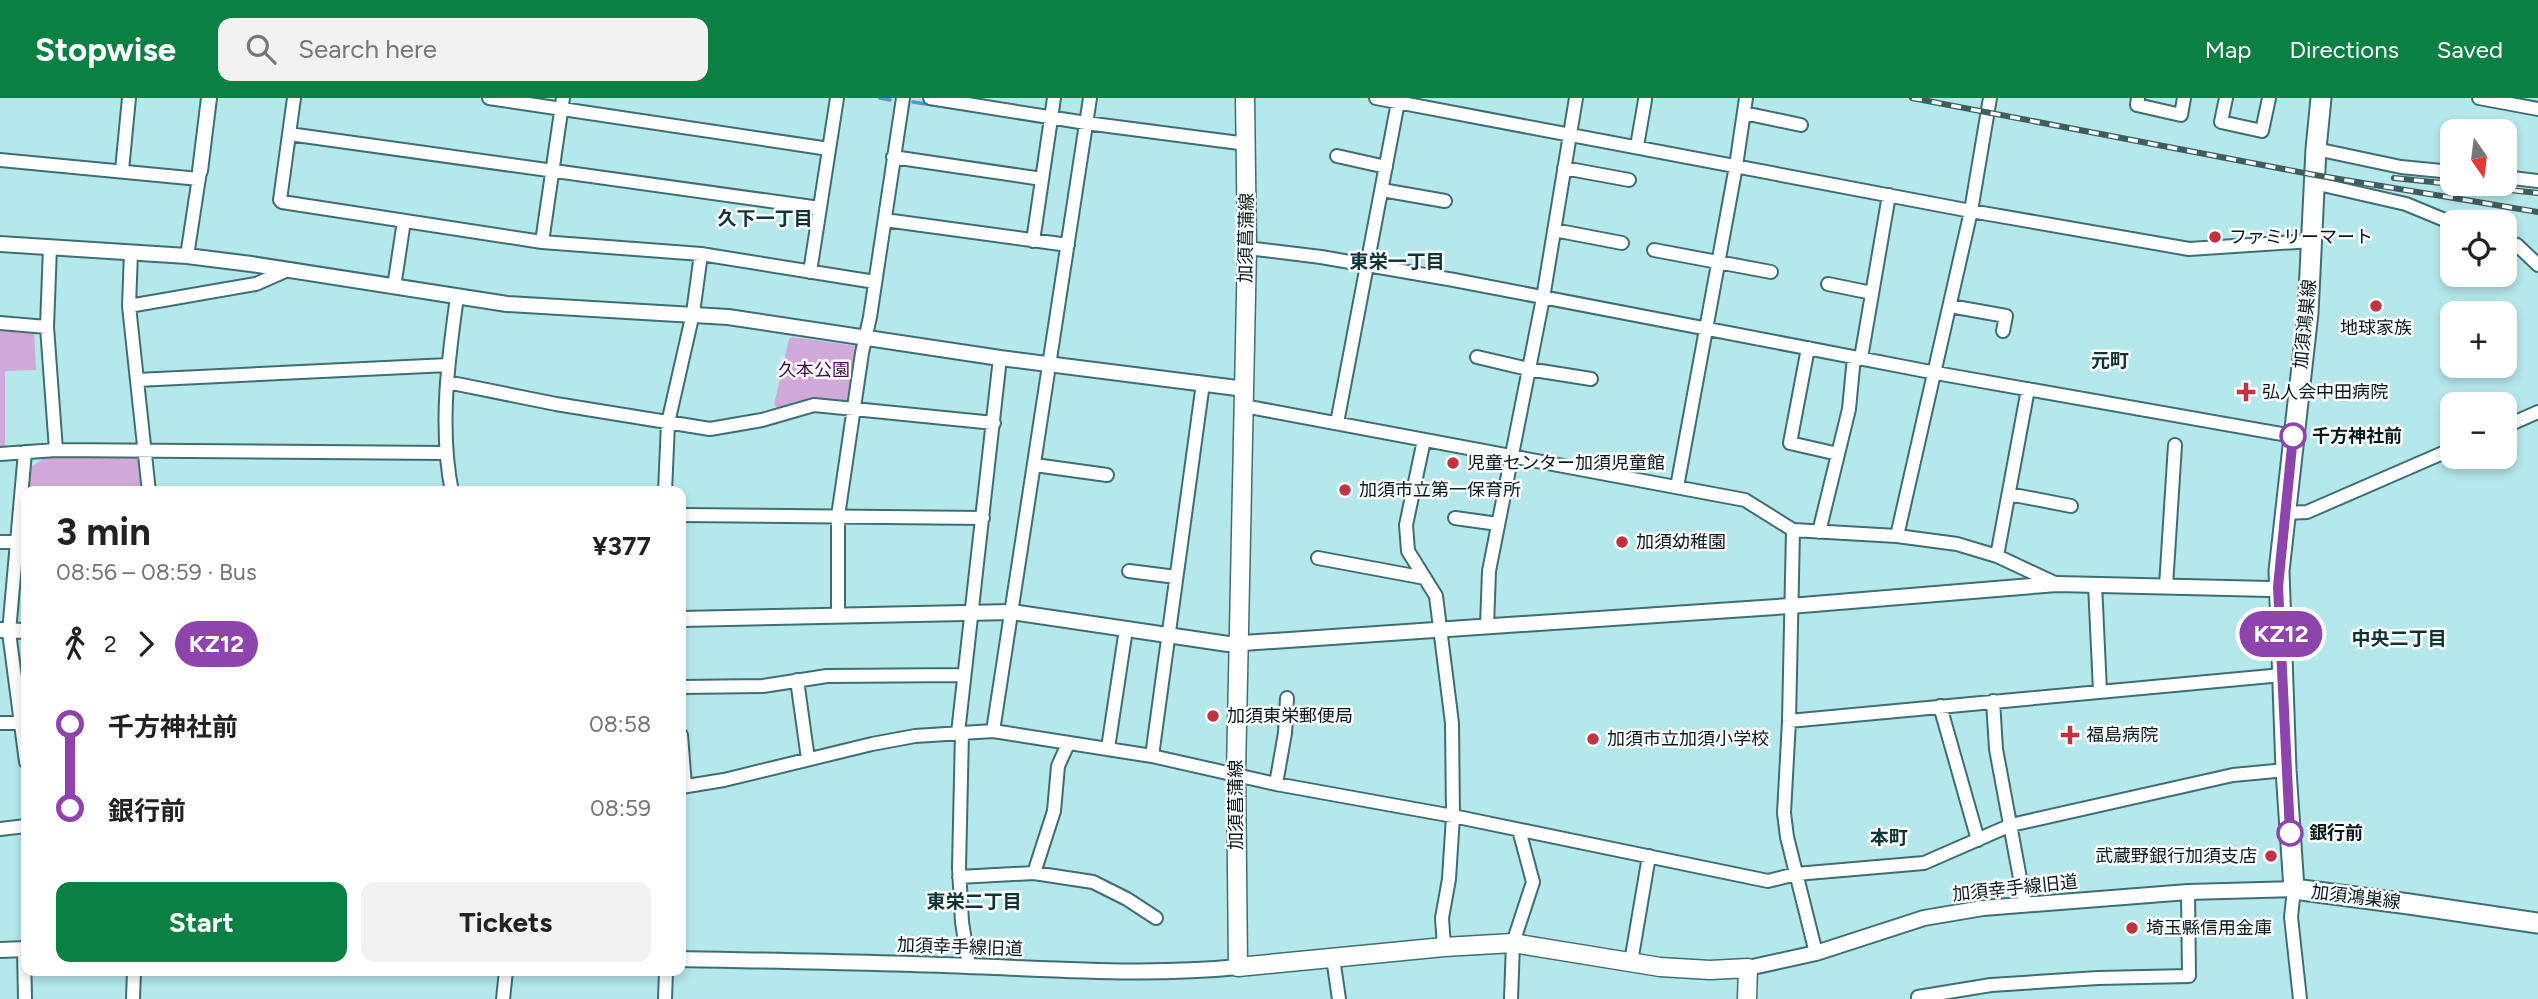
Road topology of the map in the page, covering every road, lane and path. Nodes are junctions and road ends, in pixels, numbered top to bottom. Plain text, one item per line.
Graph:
1 (129, 98) edge
2 (209, 98) edge
3 (293, 98) edge
4 (489, 98) edge
5 (837, 98) edge
6 (903, 98) edge
7 (930, 98) edge
8 (1054, 98) edge
9 (1090, 98) edge
10 (1245, 98) edge
11 (1376, 98) edge
12 (1576, 98) edge
13 (1746, 98) edge
14 (1990, 98) edge
15 (2138, 98) edge
16 (2184, 98) edge
17 (2225, 98) edge
18 (2269, 98) edge
19 (2321, 98) edge
20 (2479, 98) edge
21 (1645, 100) dead end
22 (1398, 102) junction
23 (562, 103) edge
24 (2538, 109) edge
25 (1744, 113) junction
26 (1052, 117) junction
27 (1086, 123) junction
28 (1801, 125) dead end
29 (1569, 133) junction
30 (289, 134) junction
31 (1247, 144) junction
32 (1637, 146) junction
33 (829, 149) junction
34 (2316, 149) junction
35 (1337, 156) dead end
36 (894, 157) junction
37 (0, 160) edge
38 (1736, 166) junction
39 (1386, 167) junction
40 (1564, 168) junction
41 (122, 170) junction
42 (2440, 171) edge
43 (552, 172) junction
44 (200, 175) junction
45 (1042, 179) junction
46 (2517, 179) edge
47 (1629, 180) dead end
48 (2538, 181) edge
49 (2314, 183) junction
50 (1382, 190) junction
51 (1889, 195) junction
52 (1445, 201) dead end
53 (820, 208) junction
54 (1971, 211) junction
55 (2440, 218) edge
56 (885, 220) junction
57 (404, 221) junction
58 (1554, 230) junction
59 (1033, 241) junction
60 (2312, 241) junction
61 (542, 242) junction
62 (1622, 243) dead end
63 (0, 244) edge
64 (1068, 245) junction
65 (2517, 246) edge
66 (50, 247) junction
67 (1247, 248) junction
68 (1654, 250) dead end
69 (131, 252) junction
70 (701, 254) junction
71 (187, 256) junction
72 (1718, 262) junction
73 (2538, 265) edge
74 (1367, 266) junction
75 (290, 270) junction
76 (810, 272) junction
77 (1771, 272) dead end
78 (875, 282) junction
79 (1828, 284) dead end
80 (394, 287) junction
81 (1872, 293) junction
82 (457, 297) junction
83 (1543, 298) junction
84 (129, 306) junction
85 (1950, 306) junction
86 (693, 313) junction
87 (0, 323) edge
88 (47, 327) junction
89 (1705, 329) junction
90 (2003, 331) dead end
91 (865, 337) junction
92 (1808, 348) junction
93 (1477, 357) dead end
94 (1858, 357) junction
95 (1000, 358) junction
96 (1049, 364) junction
97 (448, 365) junction
98 (1528, 369) junction
99 (1936, 373) junction
100 (1591, 379) dead end
101 (137, 380) junction
102 (447, 382) junction
103 (1203, 383) junction
104 (2028, 389) junction
105 (1245, 397) junction
106 (854, 408) junction
107 (2538, 412) edge
108 (2517, 421) edge
109 (668, 423) junction
110 (994, 423) junction
111 (1337, 423) junction
112 (2293, 436) junction
113 (1424, 440) junction
114 (2175, 445) dead end
115 (56, 450) junction
116 (25, 452) junction
117 (144, 452) junction
118 (445, 453) junction
119 (0, 454) edge
120 (1838, 454) junction
121 (2440, 454) edge
122 (1510, 457) junction
123 (1035, 465) junction
124 (1107, 475) dead end
125 (24, 486) edge
126 (148, 486) edge
127 (451, 486) edge
128 (665, 486) edge
129 (1677, 487) junction
130 (2009, 494) junction
131 (2071, 506) dead end
132 (2285, 513) junction
133 (686, 515) edge
134 (838, 516) junction
135 (984, 518) junction
136 (1455, 518) dead end
137 (1498, 524) junction
138 (1793, 530) junction
139 (1819, 531) junction
140 (1897, 536) junction
141 (21, 541) edge
142 (0, 542) edge
143 (21, 546) edge
144 (1997, 556) junction
145 (1318, 558) dead end
146 (1129, 571) dead end
147 (1176, 577) junction
148 (1425, 578) junction
149 (2057, 584) junction
150 (2095, 584) junction
151 (2166, 586) junction
152 (2278, 587) junction
153 (1790, 606) junction
154 (971, 611) junction
155 (1012, 612) junction
156 (838, 614) junction
157 (686, 619) edge
158 (1487, 626) junction
159 (1126, 629) junction
160 (1441, 629) junction
161 (5, 631) edge
162 (1168, 635) junction
163 (1238, 643) junction
164 (964, 675) junction
165 (2282, 675) junction
166 (797, 680) junction
167 (686, 687) edge
168 (2100, 691) junction
169 (1287, 698) dead end
170 (1993, 701) junction
171 (1940, 706) junction
172 (21, 708) edge
173 (1789, 721) junction
174 (0, 723) edge
175 (21, 723) edge
176 (993, 732) junction
177 (960, 733) junction
178 (1068, 744) junction
179 (1108, 748) junction
180 (1152, 756) junction
181 (808, 759) junction
182 (2286, 770) junction
183 (1236, 773) junction
184 (1276, 784) junction
185 (686, 786) edge
186 (1453, 816) junction
187 (2011, 825) junction
188 (21, 828) edge
189 (0, 830) edge
190 (1519, 830) junction
191 (1978, 840) junction
192 (1650, 856) junction
193 (1034, 873) junction
194 (1796, 874) junction
195 (959, 877) junction
196 (2294, 890) junction
197 (2188, 891) junction
198 (2025, 905) junction
199 (1156, 918) dead end
200 (2538, 923) edge
201 (1513, 943) junction
202 (1444, 947) junction
203 (21, 949) edge
204 (0, 950) edge
205 (1816, 953) junction
206 (1333, 958) junction
207 (686, 959) edge
208 (1631, 962) junction
209 (969, 966) junction
210 (1238, 967) junction
211 (1748, 968) junction
212 (25, 976) edge
213 (134, 976) edge
214 (505, 976) edge
215 (666, 976) edge
216 (1917, 997) edge
217 (25, 999) edge
218 (132, 999) edge
219 (503, 999) edge
220 (665, 999) edge
221 (1339, 999) edge
222 (1511, 999) edge
223 (1747, 999) edge
224 (2300, 999) edge

1 - 41 street
2 - 44 street
3 - 30 street
4 - 23 street
5 - 33 street
6 - 36 street
7 - 26 street
8 - 26 street
9 - 27 street
10 - 31 main road, 加須菖蒲線
11 - 22 street
12 - 29 street
13 - 25 street
14 - 54 street
15 - 16 street
17 - 18 street
19 - 34 main road, 加須鴻巣線
20 - 24 street
21 - 32 street
22 - 29 street
22 - 39 street
23 - 33 street
23 - 43 street
25 - 28 street
25 - 38 street
26 - 27 street
26 - 45 street
27 - 31 street
27 - 64 street
29 - 32 street
29 - 40 street
30 - 43 street
30 - 57 street
31 - 67 main road, 加須菖蒲線
32 - 38 street
33 - 53 street
34 - 42 street
34 - 49 main road, 加須鴻巣線
35 - 39 street
36 - 45 street
36 - 56 street
37 - 41 street
38 - 51 street
38 - 72 street
39 - 50 street
40 - 47 street
40 - 58 street
41 - 44 street
43 - 53 street
43 - 61 street
44 - 71 street
45 - 59 street
46 - 48 street
49 - 55 street
49 - 60 main road, 加須鴻巣線
50 - 52 street
50 - 74 street
51 - 54 street
51 - 81 street
53 - 76 street
54 - 60 street
54 - 85 street
56 - 59 street
56 - 78 street
57 - 61 street
57 - 80 street
58 - 62 street
58 - 83 street
59 - 64 street
60 - 112 main road, 加須鴻巣線
61 - 70 street
63 - 66 street
64 - 96 street
65 - 73 street
66 - 69 street
66 - 88 street
67 - 74 street
67 - 105 main road, 加須菖蒲線
68 - 72 street
69 - 71 street
69 - 84 street
70 - 76 street
70 - 86 street
71 - 75 street
72 - 77 street
72 - 89 street
74 - 83 street
74 - 111 street
75 - 80 street
75 - 84 street
76 - 78 street
78 - 91 street
79 - 81 street
80 - 82 street
81 - 94 street
82 - 86 street
82 - 97 street
83 - 89 street
83 - 98 street
84 - 101 street
85 - 90 street
85 - 99 street
86 - 91 street
86 - 109 street
87 - 88 street
88 - 115 street
89 - 92 street
89 - 129 street
91 - 95 street
91 - 106 street
92 - 94 street
92 - 120 street
93 - 98 street
94 - 99 street
94 - 120 street
95 - 96 street
95 - 110 street
96 - 103 street
96 - 123 street
97 - 101 street
97 - 102 street
98 - 100 street
98 - 122 street
99 - 104 street
99 - 140 street
101 - 117 street
102 - 109 street
102 - 118 street
103 - 105 street
103 - 147 street
104 - 112 street
104 - 130 street
105 - 111 street
105 - 163 main road, 加須菖蒲線
106 - 109 street
106 - 110 street
106 - 134 street
107 - 108 street
109 - 128 street
110 - 135 street
111 - 113 street
112 - 132 main road, 加須鴻巣線
113 - 122 street
113 - 148 street
114 - 151 street
115 - 116 street
115 - 117 street
116 - 119 street
116 - 125 street
117 - 118 street
117 - 126 street
118 - 127 street
120 - 139 street
121 - 132 street
122 - 129 street
122 - 137 street
123 - 124 street
123 - 155 street
129 - 138 street
130 - 131 street
130 - 144 street
132 - 152 main road, 加須鴻巣線
133 - 134 street
134 - 135 street
134 - 156 street
135 - 154 street
136 - 137 street
137 - 158 street
138 - 139 street
138 - 153 street
139 - 140 street
140 - 144 street
141 - 142 street
143 - 161 street
144 - 149 street
145 - 148 street
146 - 147 street
147 - 162 street
148 - 160 street
149 - 150 street
149 - 153 street
150 - 151 street
150 - 168 street
151 - 152 street
152 - 165 main road, 加須鴻巣線
153 - 158 street
153 - 173 street
154 - 155 street
154 - 156 street
154 - 164 street
155 - 159 street
155 - 176 street
156 - 157 street
158 - 160 street
159 - 162 street
159 - 179 street
160 - 163 street
160 - 186 street
161 - 172 street
162 - 163 street
162 - 180 street
163 - 183 main road, 加須菖蒲線
164 - 166 street
164 - 177 street
165 - 168 street
165 - 182 main road, 加須鴻巣線
166 - 167 street
166 - 181 street
168 - 170 street
169 - 184 street
170 - 171 street
170 - 187 street
171 - 173 street
171 - 191 street
173 - 194 street
174 - 175 street
176 - 177 street
176 - 178 street
177 - 181 street
177 - 195 street
178 - 179 street
178 - 193 street
179 - 180 street
180 - 183 street
181 - 185 street
182 - 187 street
182 - 196 main road, 加須鴻巣線
183 - 184 street
183 - 210 main road, 加須菖蒲線
184 - 186 street
186 - 190 street
186 - 202 street
187 - 191 street
187 - 198 street
188 - 189 street
190 - 192 street
190 - 201 street
191 - 194 street
192 - 194 street
192 - 208 street
193 - 195 street
193 - 199 street
194 - 205 street
195 - 209 street
196 - 197 street, 加須幸手線旧道
196 - 200 main road, 加須鴻巣線
196 - 224 street
197 - 198 street, 加須幸手線旧道
197 - 216 street
198 - 205 street, 加須幸手線旧道
201 - 202 main road
201 - 208 main road
201 - 222 street
202 - 206 main road
203 - 204 street
205 - 211 street, 加須幸手線旧道
206 - 210 main road
206 - 221 street
207 - 209 street, 加須幸手線旧道
208 - 211 main road
209 - 210 street, 加須幸手線旧道
211 - 223 main road
212 - 217 street
213 - 218 street
214 - 219 street
215 - 220 street

